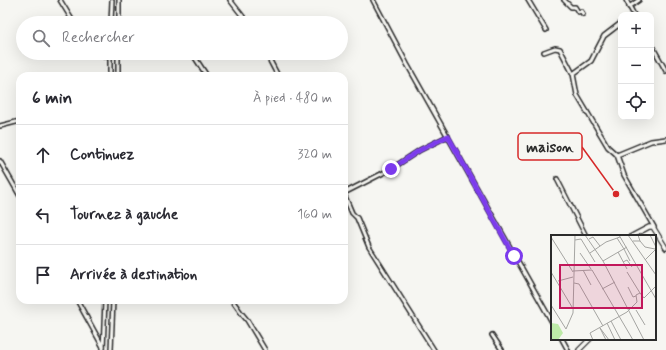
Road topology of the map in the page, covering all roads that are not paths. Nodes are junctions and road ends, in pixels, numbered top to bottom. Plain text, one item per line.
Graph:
1 (60, 0) edge
2 (112, 0) edge
3 (120, 0) edge
4 (230, 0) edge
5 (373, 0) edge
6 (528, 0) edge
7 (564, 0) edge
8 (626, 0) edge
9 (639, 0) edge
10 (630, 7) junction
11 (632, 12) edge
12 (583, 14) dead end
13 (70, 16) edge
14 (111, 16) edge
15 (119, 16) edge
16 (243, 16) edge
17 (618, 25) edge
18 (546, 30) dead end
19 (653, 48) edge
20 (544, 52) dead end
21 (110, 60) edge
22 (118, 60) edge
23 (197, 60) edge
24 (270, 60) edge
25 (666, 71) edge
26 (110, 72) edge
27 (118, 72) edge
28 (204, 72) edge
29 (276, 72) edge
30 (573, 74) junction
31 (16, 122) edge
32 (0, 126) edge
33 (448, 136) junction
34 (666, 139) edge
35 (617, 155) junction
36 (0, 162) edge
37 (557, 179) dead end
38 (16, 189) edge
39 (348, 191) edge
40 (348, 203) edge
41 (654, 228) junction
42 (585, 235) edge
43 (634, 235) edge
44 (666, 248) edge
45 (79, 304) edge
46 (105, 304) edge
47 (113, 304) edge
48 (235, 304) edge
49 (551, 320) edge
50 (492, 335) dead end
51 (563, 340) edge
52 (589, 340) edge
53 (103, 348) edge
54 (111, 350) edge
55 (265, 350) edge
56 (434, 350) edge
57 (502, 350) edge
58 (568, 350) edge
59 (579, 350) edge

1 - 13 street
2 - 14 street
3 - 15 street
4 - 16 street
5 - 33 street
6 - 18 street
7 - 12 street
8 - 10 street
9 - 10 street
10 - 11 street
17 - 30 street
19 - 25 street
20 - 30 street
21 - 26 street
22 - 27 street
23 - 28 street
24 - 29 street
30 - 35 street
31 - 32 street
33 - 39 street
33 - 49 street
34 - 35 street
35 - 41 street
36 - 38 street
37 - 42 street
40 - 56 street
41 - 43 street
41 - 44 street
45 - 53 street
46 - 53 street
47 - 54 street
48 - 55 street
50 - 57 street
51 - 58 street
52 - 59 street

